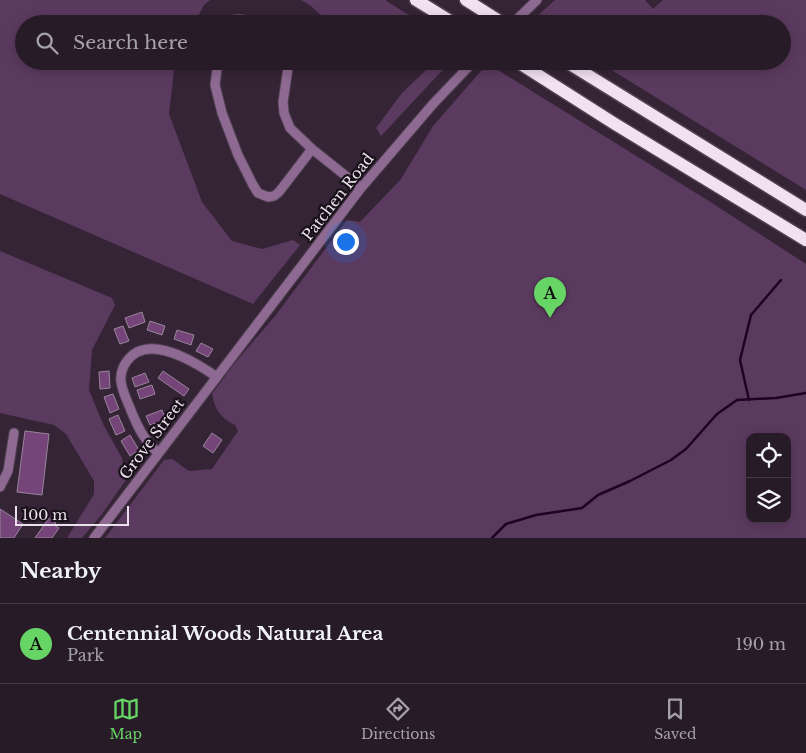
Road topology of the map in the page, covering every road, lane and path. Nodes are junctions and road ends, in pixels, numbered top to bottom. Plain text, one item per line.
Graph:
1 (416, 0) edge
2 (466, 0) edge
3 (537, 0) edge
4 (440, 15) edge
5 (490, 15) edge
6 (521, 15) edge
7 (217, 70) edge
8 (288, 70) edge
9 (465, 70) edge
10 (530, 70) edge
11 (580, 70) edge
12 (312, 150) junction
13 (361, 188) junction
14 (806, 210) edge
15 (806, 240) edge
16 (232, 357) joint
17 (217, 377) junction
18 (14, 432) dead end
19 (158, 454) junction
20 (0, 487) edge
21 (94, 538) edge

1 - 4 highway
2 - 5 highway
3 - 6 street
7 - 12 street
8 - 12 street
9 - 13 street, Patchen Road
10 - 15 highway
11 - 14 highway
12 - 13 street
13 - 16 street, Patchen Road
16 - 17 street, Grove Street
17 - 19 street, Grove Street
17 - 19 street
18 - 20 street
19 - 21 street, Grove Street

